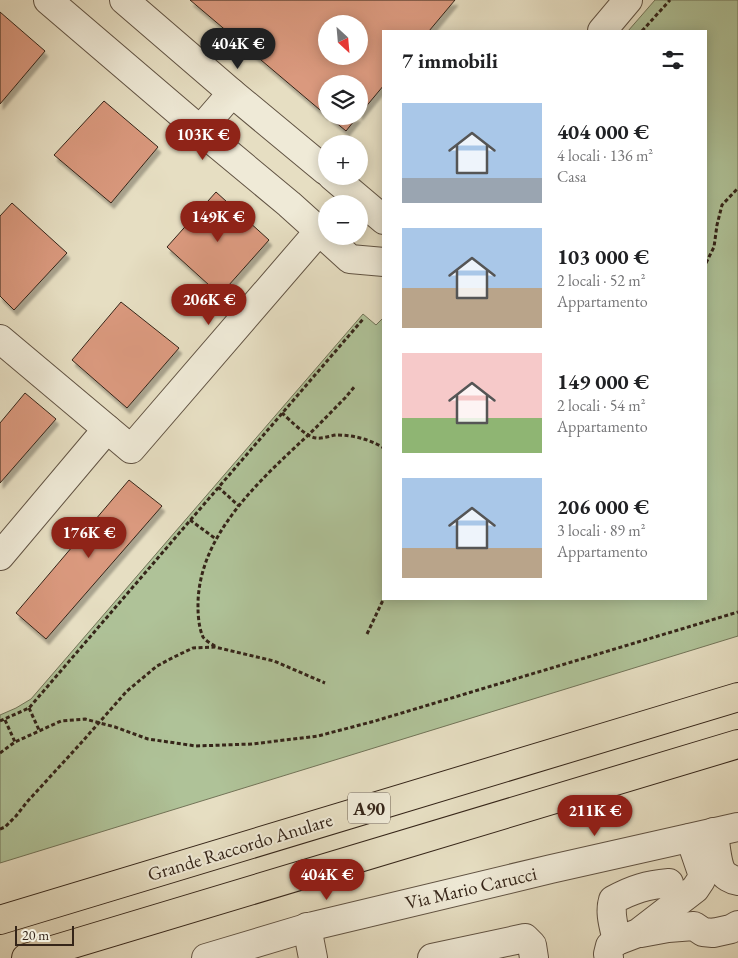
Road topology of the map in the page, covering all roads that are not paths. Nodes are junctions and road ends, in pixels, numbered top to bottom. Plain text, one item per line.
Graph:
1 (124, 0) edge
2 (628, 0) edge
3 (64, 5) edge
4 (603, 30) edge
5 (232, 93) junction
6 (200, 130) junction
7 (318, 164) edge
8 (343, 185) edge
9 (382, 218) edge
10 (318, 230) edge
11 (318, 232) edge
12 (334, 245) edge
13 (382, 262) edge
14 (0, 339) edge
15 (107, 429) junction
16 (0, 556) edge
17 (738, 697) edge
18 (738, 744) edge
19 (738, 749) edge
20 (684, 760) junction
21 (714, 832) edge
22 (738, 881) edge
23 (669, 882) dead end
24 (0, 920) edge
25 (738, 925) edge
26 (286, 943) edge
27 (621, 944) edge
28 (530, 948) edge
29 (26, 958) edge
30 (206, 958) edge
31 (313, 958) edge
32 (432, 958) edge

1 - 5 street
2 - 4 street
3 - 6 street
5 - 6 street
5 - 7 street
6 - 10 street
8 - 9 street
11 - 15 street
12 - 13 street
14 - 15 street
15 - 16 street
17 - 24 highway, Grande Raccordo Anulare / A90
18 - 20 highway, A90
19 - 20 highway
20 - 29 highway, A90
21 - 22 street
21 - 26 street, Via Mario Carucci
21 - 27 street
23 - 27 street
25 - 27 street
26 - 30 street, Via Mario Carucci
26 - 31 street
28 - 32 street

